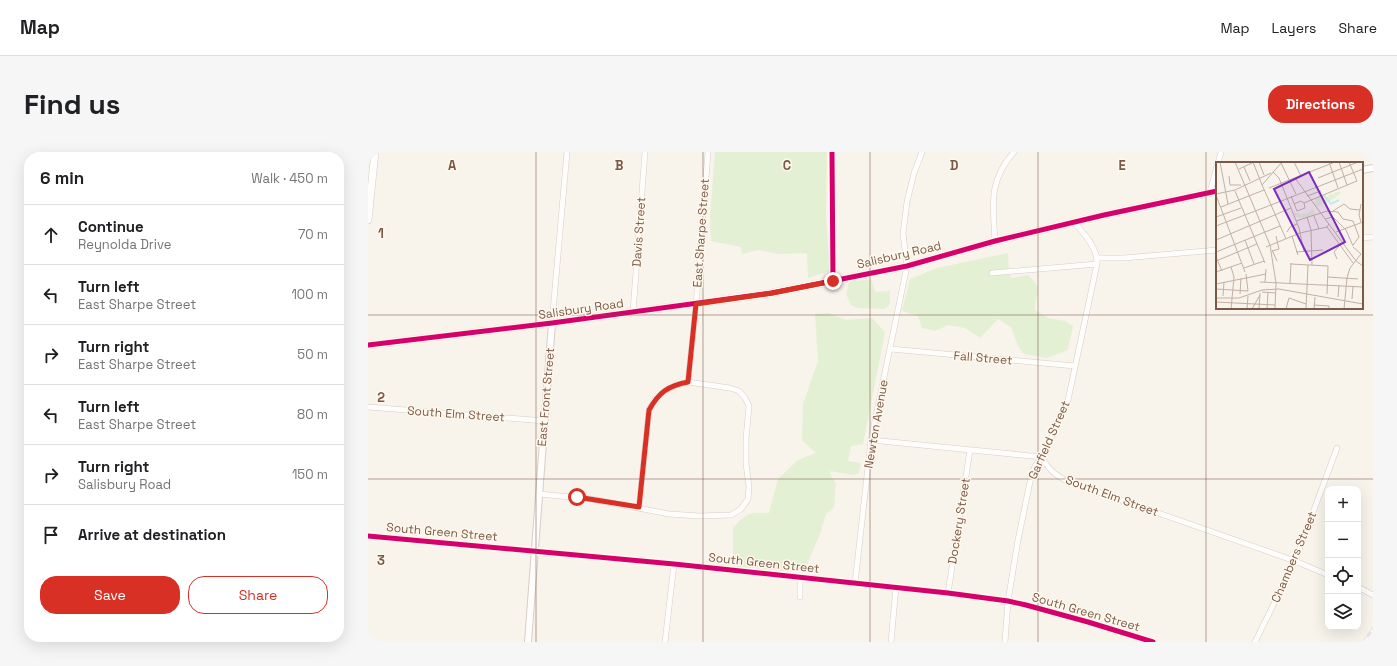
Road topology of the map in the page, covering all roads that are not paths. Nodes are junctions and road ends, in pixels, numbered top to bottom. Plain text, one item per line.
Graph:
1 (375, 152) edge
2 (567, 152) edge
3 (646, 152) edge
4 (708, 152) edge
5 (922, 152) edge
6 (1014, 152) edge
7 (1221, 152) edge
8 (1218, 162) edge
9 (1373, 168) edge
10 (1216, 170) edge
11 (1363, 170) edge
12 (1216, 191) edge
13 (1210, 192) junction
14 (368, 220) edge
15 (1073, 222) junction
16 (1373, 237) edge
17 (1363, 238) edge
18 (995, 241) junction
19 (1216, 250) edge
20 (1097, 261) junction
21 (907, 266) junction
22 (992, 273) dead end
23 (696, 304) junction
24 (633, 312) junction
25 (552, 323) junction
26 (368, 345) edge
27 (891, 349) junction
28 (1075, 366) junction
29 (688, 382) junction
30 (368, 407) edge
31 (544, 421) junction
32 (871, 440) junction
33 (1337, 448) dead end
34 (970, 450) junction
35 (1042, 457) junction
36 (539, 494) junction
37 (639, 507) junction
38 (368, 536) edge
39 (535, 551) junction
40 (1295, 561) junction
41 (674, 564) junction
42 (1325, 573) edge
43 (800, 577) junction
44 (854, 583) junction
45 (896, 587) junction
46 (1361, 589) edge
47 (948, 592) junction
48 (1373, 595) edge
49 (800, 597) dead end
50 (1008, 601) junction
51 (528, 642) edge
52 (665, 642) edge
53 (891, 642) edge
54 (1005, 642) edge
55 (1153, 642) edge
56 (1256, 642) edge

1 - 14 main road
2 - 25 street, East Front Street
3 - 24 street, Davis Street
4 - 23 street, East Sharpe Street
5 - 21 street, Newton Avenue
6 - 18 street
7 - 8 street
9 - 11 street
10 - 13 street
12 - 13 street, Salisbury Road
13 - 15 street, Salisbury Road
15 - 18 street, Salisbury Road
15 - 20 street
16 - 17 street
18 - 21 street, Salisbury Road
19 - 20 street
20 - 22 street
20 - 28 street, Garfield Street
21 - 23 street, Salisbury Road
21 - 27 street, Newton Avenue
23 - 24 street, Salisbury Road
23 - 29 street, East Sharpe Street
24 - 25 street, Salisbury Road
25 - 26 street, Salisbury Road
25 - 31 street, East Front Street
27 - 28 street, Fall Street
27 - 32 street, Newton Avenue
28 - 35 street, Garfield Street
29 - 37 street
29 - 37 street
30 - 31 street, South Elm Street
31 - 36 street, East Front Street
32 - 34 street
32 - 44 street, Newton Avenue
33 - 40 street, Chambers Street
34 - 35 street
34 - 47 street, Dockery Street
35 - 40 street, South Elm Street
35 - 50 street, Garfield Street
36 - 37 street
36 - 39 street, East Front Street
38 - 39 street, South Green Street
39 - 41 street, South Green Street
39 - 51 street, East Front Street
40 - 42 street, South Elm Street
40 - 56 street, Chambers Street
41 - 43 street, South Green Street
41 - 52 street
43 - 44 street, South Green Street
43 - 49 street
44 - 45 street, South Green Street
45 - 47 street, South Green Street
45 - 53 street
46 - 48 street
47 - 50 street, South Green Street
50 - 54 street, Garfield Street
50 - 55 street, South Green Street

